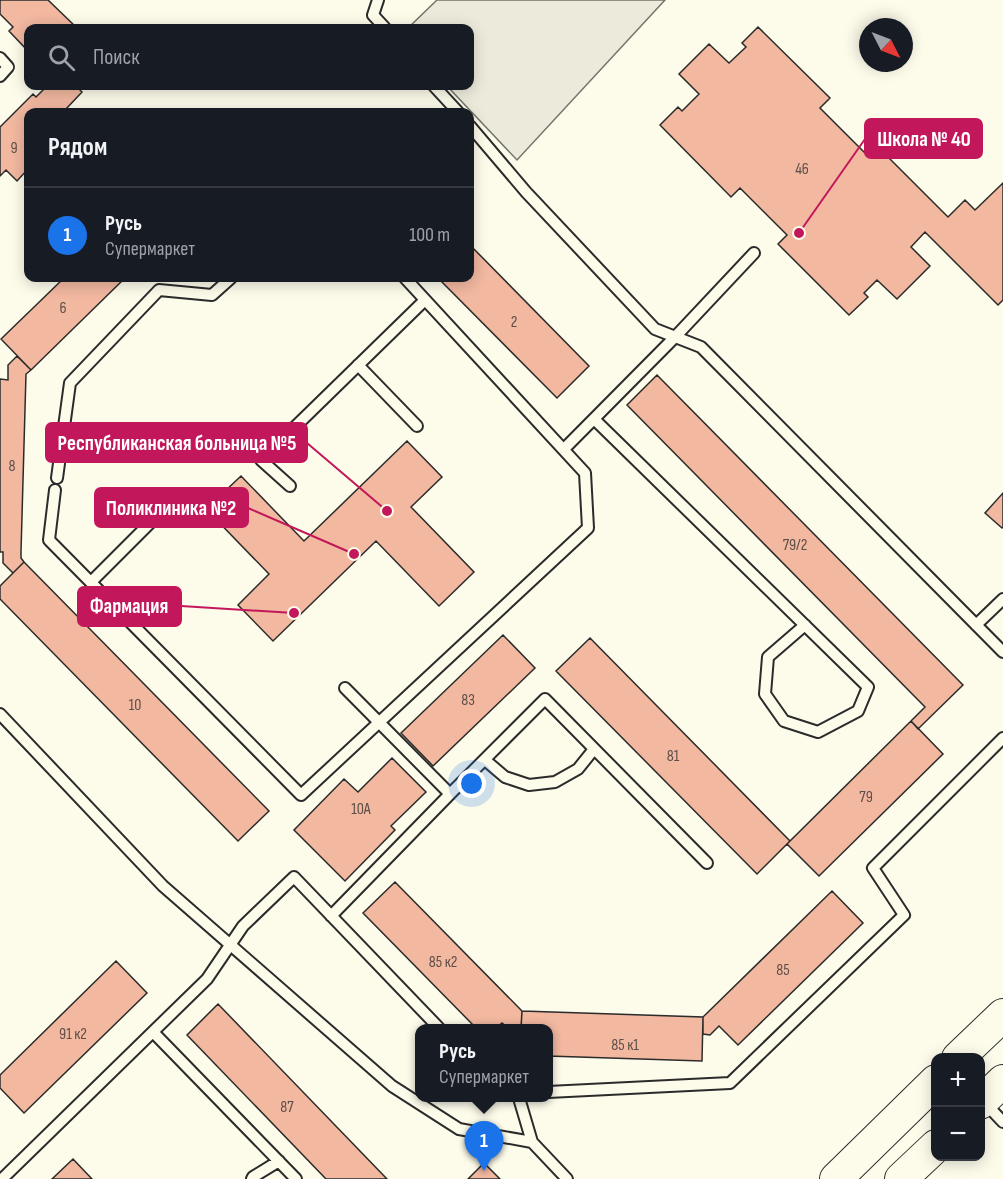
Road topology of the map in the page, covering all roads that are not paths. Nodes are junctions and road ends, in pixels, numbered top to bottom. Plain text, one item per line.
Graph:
1 (378, 0) edge
2 (381, 24) edge
3 (0, 58) edge
4 (0, 76) edge
5 (438, 90) edge
6 (454, 108) edge
7 (474, 131) edge
8 (754, 253) dead end
9 (227, 282) edge
10 (409, 282) edge
11 (425, 300) junction
12 (676, 336) junction
13 (358, 365) junction
14 (594, 419) junction
15 (417, 426) dead end
16 (564, 449) junction
17 (57, 478) dead end
18 (290, 486) dead end
19 (55, 490) dead end
20 (151, 522) dead end
21 (91, 582) junction
22 (1003, 599) edge
23 (805, 625) junction
24 (976, 625) junction
25 (1003, 652) edge
26 (345, 688) dead end
27 (0, 714) edge
28 (379, 722) junction
29 (1003, 738) edge
30 (594, 749) junction
31 (485, 760) junction
32 (450, 794) junction
33 (707, 863) dead end
34 (332, 916) junction
35 (231, 945) junction
36 (1003, 1015) edge
37 (434, 1024) edge
38 (153, 1032) junction
39 (963, 1053) edge
40 (931, 1086) edge
41 (553, 1092) edge
42 (415, 1101) edge
43 (417, 1102) edge
44 (520, 1102) edge
45 (532, 1142) junction
46 (931, 1151) edge
47 (279, 1161) junction
48 (2, 1179) edge
49 (252, 1179) edge
50 (296, 1179) edge
51 (567, 1179) edge
52 (836, 1179) edge
53 (901, 1179) edge

1 - 2 lane
3 - 4 lane
5 - 6 lane
7 - 12 lane
8 - 12 lane
9 - 17 lane
10 - 11 lane
11 - 13 lane
11 - 16 lane
12 - 14 lane
12 - 24 lane
13 - 15 lane
13 - 18 lane
14 - 16 lane
14 - 23 lane
16 - 28 lane
19 - 21 lane
20 - 21 lane
21 - 28 lane
22 - 24 lane
23 - 23 lane
24 - 25 lane
26 - 28 lane
27 - 35 lane
28 - 32 lane
29 - 41 lane
30 - 31 lane
30 - 31 lane
30 - 33 lane
31 - 32 lane
32 - 34 lane
34 - 35 lane
34 - 37 lane
35 - 38 lane
35 - 42 lane
36 - 39 main road
38 - 47 lane
38 - 48 lane
40 - 52 main road
43 - 45 lane
44 - 45 lane
45 - 51 lane
46 - 53 main road
47 - 49 lane
47 - 50 lane

